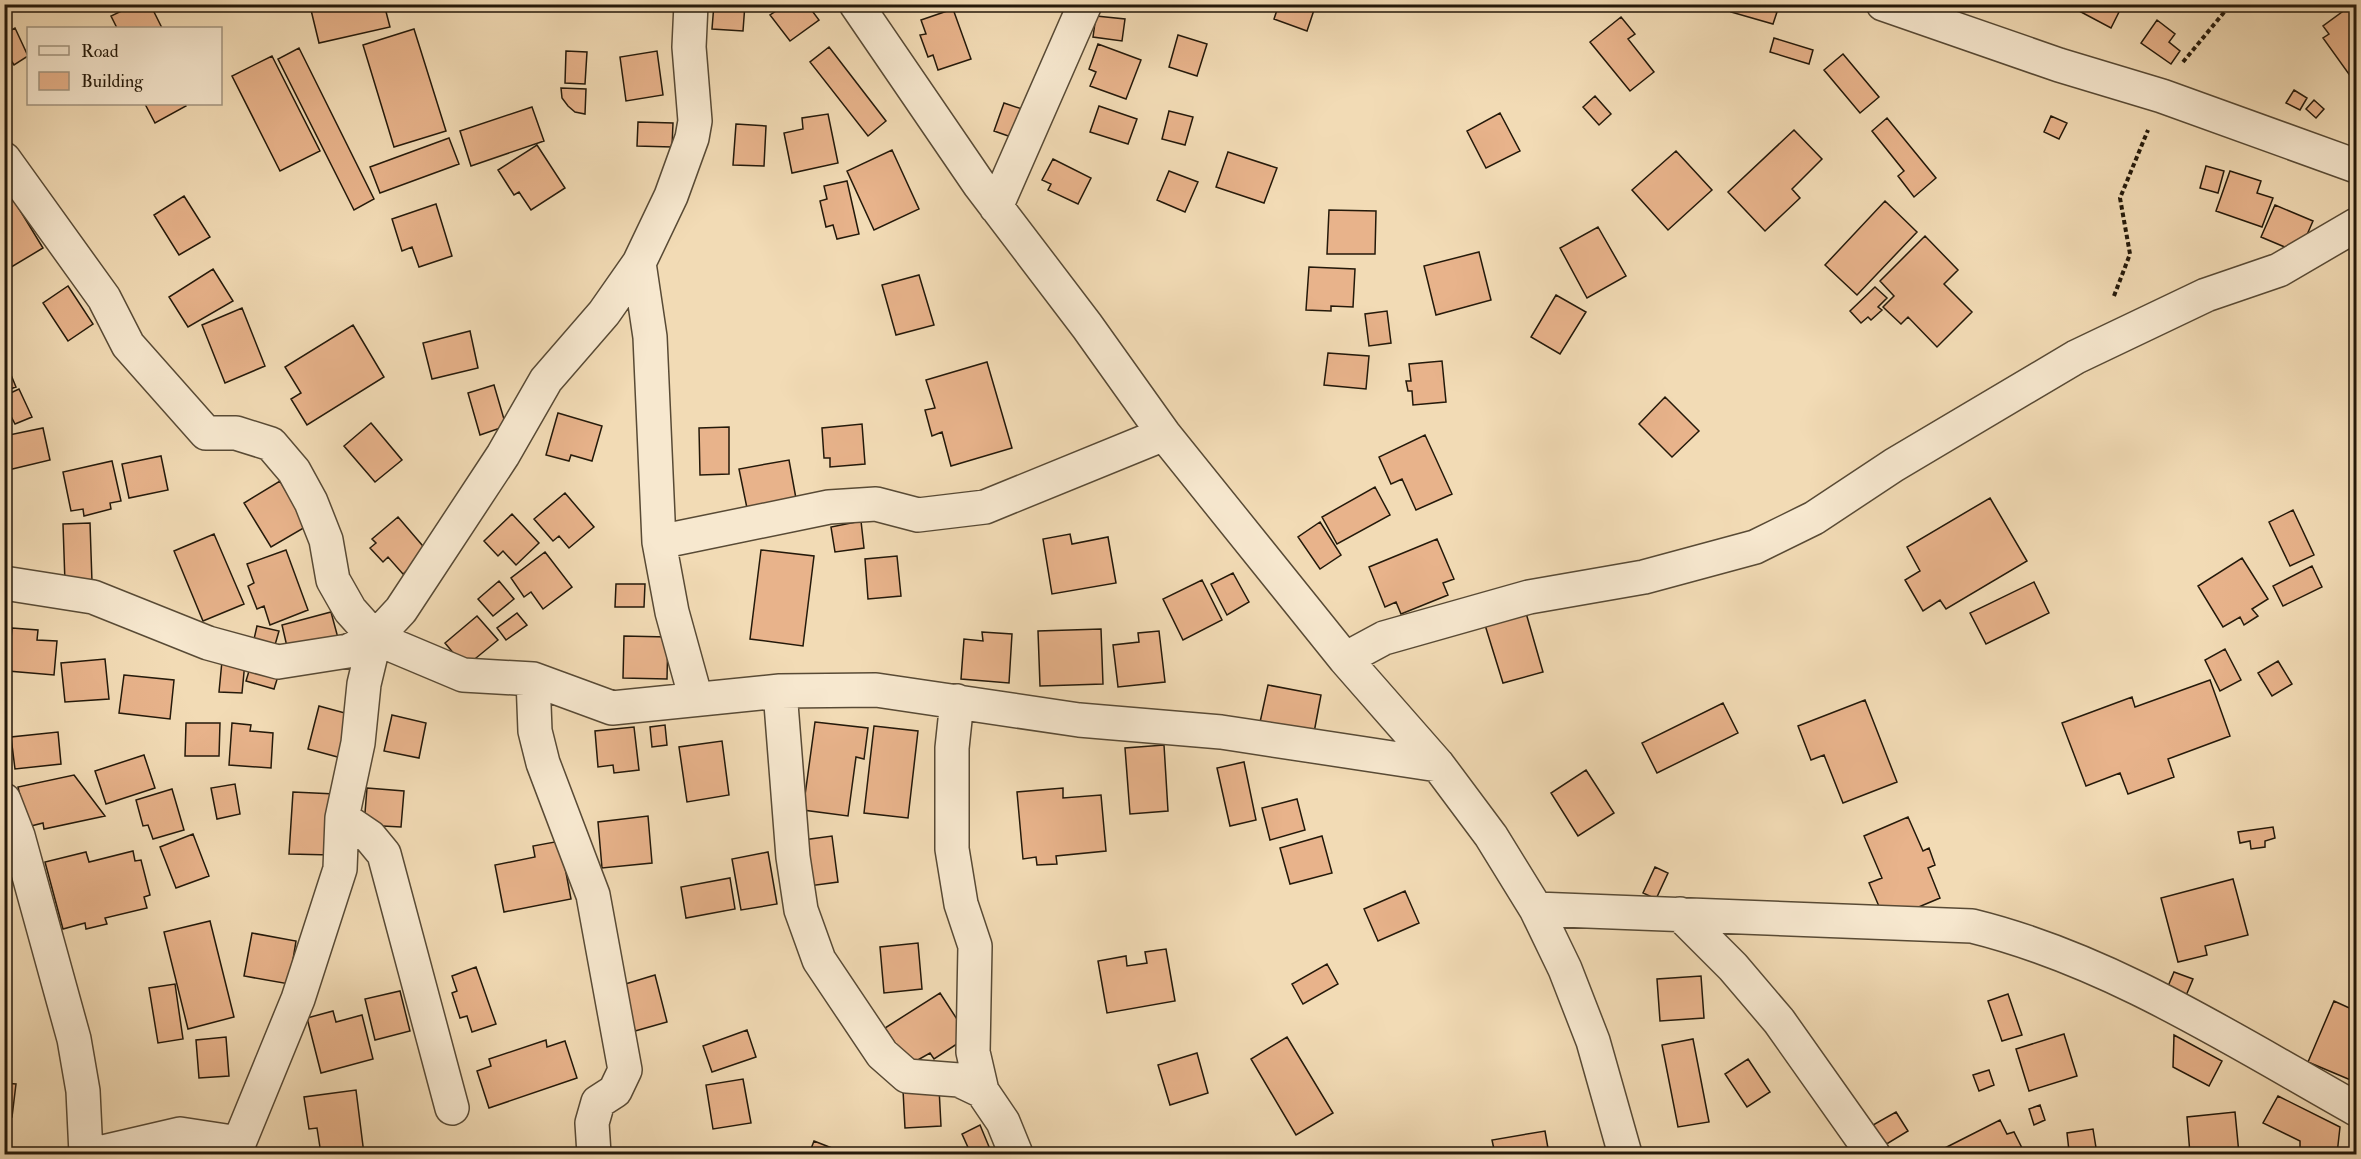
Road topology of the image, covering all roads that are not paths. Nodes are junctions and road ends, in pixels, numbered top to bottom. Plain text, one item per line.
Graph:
1 (691, 4) edge
2 (856, 4) edge
3 (1084, 4) edge
4 (1883, 4) edge
5 (4, 159) edge
6 (2356, 166) edge
7 (996, 207) junction
8 (2356, 225) edge
9 (639, 263) junction
10 (1164, 434) junction
11 (659, 542) junction
12 (4, 583) edge
13 (375, 638) junction
14 (1345, 659) junction
15 (533, 679) junction
16 (780, 691) junction
17 (696, 699) junction
18 (957, 701) junction
19 (1438, 765) junction
20 (4, 800) edge
21 (342, 818) junction
22 (1536, 909) junction
23 (1680, 914) junction
24 (982, 1091) junction
25 (452, 1108) dead end
26 (2356, 1109) edge
27 (86, 1155) edge
28 (94, 1155) edge
29 (594, 1155) edge
30 (1016, 1155) edge
31 (1625, 1155) edge
32 (1873, 1155) edge

1 - 9 street
2 - 7 street
3 - 7 street
4 - 6 street
5 - 13 street
7 - 10 street
8 - 14 street
9 - 11 street
9 - 13 street
10 - 11 street
10 - 14 street
11 - 17 street
12 - 13 street
13 - 15 street
13 - 21 street
14 - 19 street
15 - 17 street
15 - 29 street
16 - 17 street
16 - 18 street
16 - 24 street
18 - 19 street
18 - 24 street
19 - 22 street
20 - 27 street
21 - 25 street
21 - 28 street
22 - 23 street
22 - 31 street
23 - 26 street
23 - 32 street
24 - 30 street

